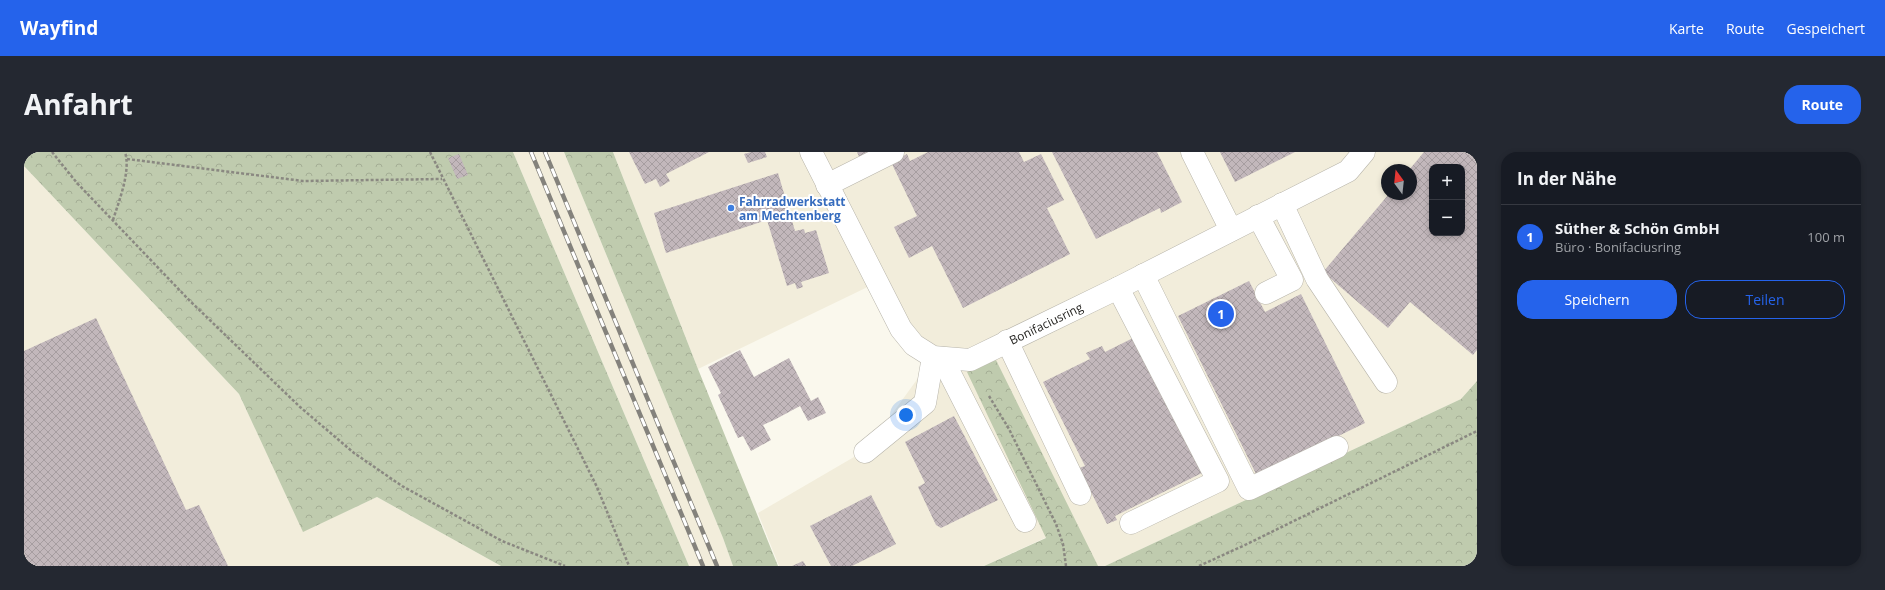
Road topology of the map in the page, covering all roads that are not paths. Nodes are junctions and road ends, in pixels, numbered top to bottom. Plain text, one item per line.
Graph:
1 (811, 152) edge
2 (893, 152) edge
3 (1192, 152) edge
4 (1364, 152) edge
5 (827, 185) junction
6 (1282, 204) junction
7 (1258, 216) junction
8 (1231, 230) junction
9 (1143, 274) junction
10 (1118, 288) junction
11 (1266, 293) dead end
12 (1007, 341) junction
13 (937, 357) junction
14 (1386, 382) dead end
15 (1337, 447) dead end
16 (865, 452) dead end
17 (1080, 494) dead end
18 (1025, 521) dead end
19 (1131, 523) dead end

1 - 5 street, Bonifaciusring
2 - 5 street
3 - 8 street
4 - 6 street, Bonifaciusring
5 - 13 street, Bonifaciusring
6 - 7 street, Bonifaciusring
6 - 14 street
7 - 8 street, Bonifaciusring
7 - 11 street
8 - 9 street, Bonifaciusring
9 - 10 street, Bonifaciusring
9 - 15 street
10 - 12 street, Bonifaciusring
10 - 19 street
12 - 13 street, Bonifaciusring
12 - 17 street
13 - 16 street
13 - 18 street

